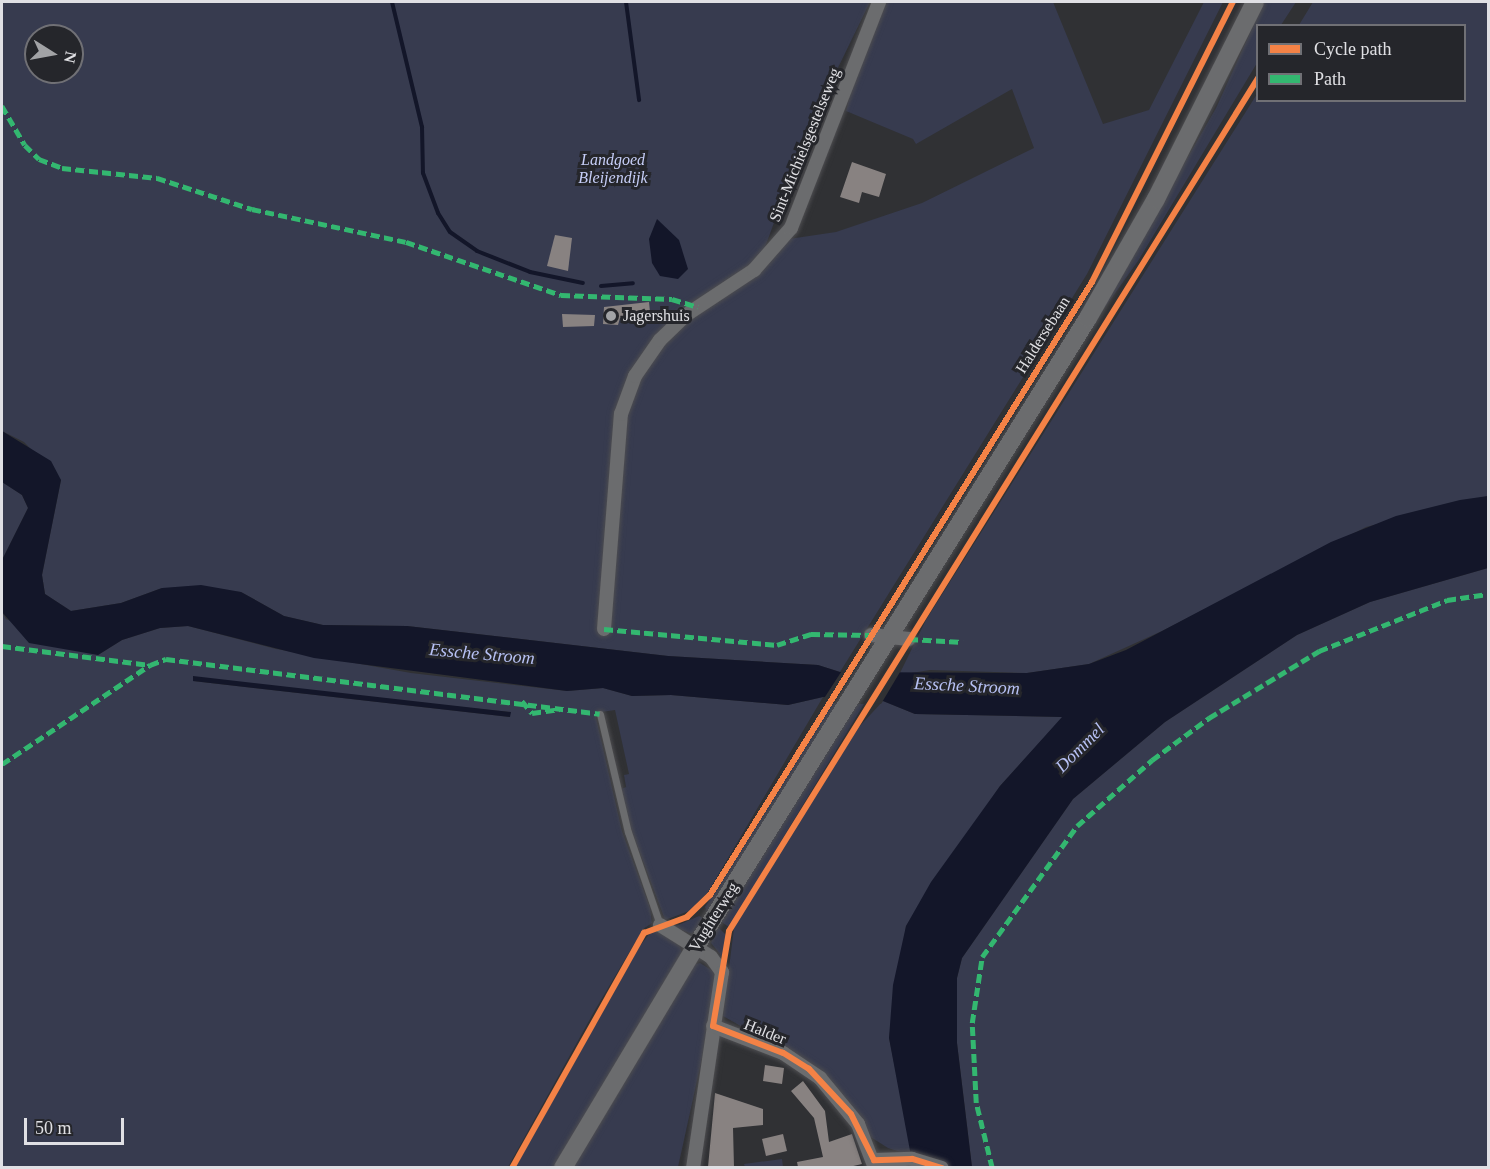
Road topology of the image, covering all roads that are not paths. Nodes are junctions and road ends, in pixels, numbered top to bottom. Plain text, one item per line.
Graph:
1 (879, 2) edge
2 (1256, 2) edge
3 (604, 629) dead end
4 (879, 636) junction
5 (909, 639) dead end
6 (869, 668) joint
7 (600, 714) dead end
8 (660, 925) joint
9 (696, 946) junction
10 (713, 1026) junction
11 (874, 1164) edge
12 (563, 1167) edge
13 (693, 1167) edge
14 (942, 1167) edge

1 - 3 street, Sint-Michielsgestelseweg
2 - 4 main road, Haldersebaan
4 - 5 street
4 - 6 main road, Haldersebaan
6 - 9 main road, Vughterweg
7 - 8 lane
8 - 9 street
9 - 10 street
9 - 12 main road, Vughterweg
10 - 11 street, Halder
10 - 13 street
11 - 14 street

